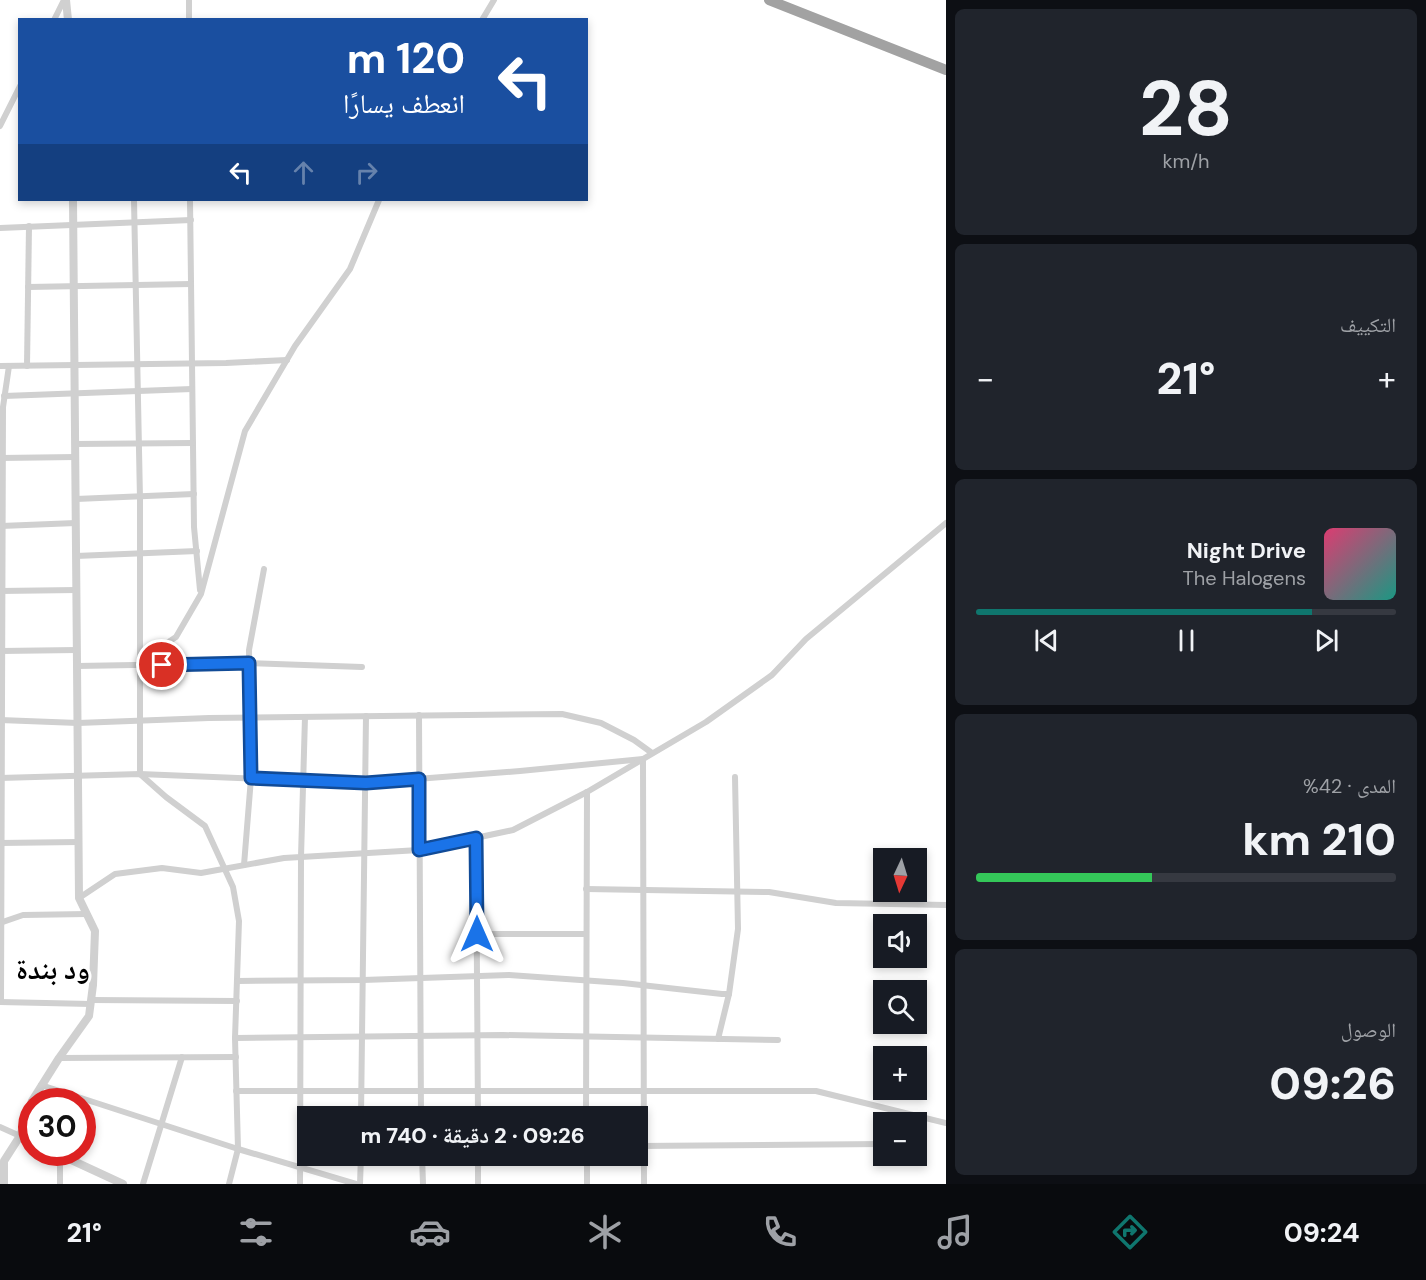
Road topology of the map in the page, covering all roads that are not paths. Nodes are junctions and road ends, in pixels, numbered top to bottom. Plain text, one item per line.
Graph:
1 (65, 0) edge
2 (189, 0) edge
3 (494, 0) edge
4 (769, 0) edge
5 (55, 18) edge
6 (68, 18) edge
7 (189, 18) edge
8 (483, 18) edge
9 (946, 70) edge
10 (18, 90) edge
11 (0, 126) edge
12 (73, 201) edge
13 (134, 201) edge
14 (190, 201) edge
15 (379, 201) edge
16 (191, 220) junction
17 (135, 222) junction
18 (73, 224) junction
19 (29, 226) junction
20 (0, 228) edge
21 (191, 284) junction
22 (136, 285) junction
23 (74, 286) junction
24 (28, 287) junction
25 (287, 360) junction
26 (137, 364) junction
27 (192, 364) junction
28 (75, 365) junction
29 (0, 366) edge
30 (9, 366) junction
31 (27, 366) junction
32 (192, 389) junction
33 (138, 391) junction
34 (75, 394) junction
35 (4, 396) junction
36 (139, 443) junction
37 (193, 443) junction
38 (75, 444) junction
39 (1, 458) edge
40 (76, 458) junction
41 (194, 494) junction
42 (140, 496) junction
43 (76, 499) junction
44 (946, 522) edge
45 (76, 523) junction
46 (1, 526) edge
47 (196, 551) junction
48 (140, 553) junction
49 (76, 556) junction
50 (264, 569) dead end
51 (76, 590) junction
52 (1, 591) edge
53 (201, 594) junction
54 (77, 650) junction
55 (1, 651) edge
56 (140, 663) junction
57 (249, 663) junction
58 (77, 666) junction
59 (362, 668) dead end
60 (419, 715) junction
61 (366, 716) junction
62 (305, 717) junction
63 (249, 718) junction
64 (1, 720) edge
65 (140, 721) junction
66 (78, 723) junction
67 (652, 753) junction
68 (643, 759) junction
69 (140, 774) junction
70 (78, 777) junction
71 (735, 777) dead end
72 (1, 778) edge
73 (251, 778) junction
74 (419, 779) junction
75 (303, 780) junction
76 (366, 783) junction
77 (587, 792) junction
78 (476, 838) junction
79 (79, 842) junction
80 (1, 843) edge
81 (419, 850) junction
82 (365, 853) junction
83 (301, 857) junction
84 (244, 865) junction
85 (225, 869) junction
86 (586, 889) junction
87 (643, 891) junction
88 (736, 892) junction
89 (79, 898) junction
90 (946, 904) edge
91 (87, 914) junction
92 (1, 923) edge
93 (477, 934) junction
94 (586, 934) junction
95 (477, 976) junction
96 (419, 978) junction
97 (301, 980) junction
98 (363, 980) junction
99 (586, 980) junction
100 (237, 981) junction
101 (644, 985) junction
102 (729, 993) junction
103 (237, 1001) junction
104 (1, 1002) edge
105 (91, 1002) junction
106 (419, 1036) junction
107 (477, 1036) junction
108 (301, 1037) junction
109 (363, 1037) junction
110 (585, 1037) junction
111 (235, 1038) junction
112 (644, 1038) junction
113 (718, 1039) junction
114 (778, 1040) dead end
115 (182, 1057) junction
116 (236, 1057) junction
117 (59, 1058) junction
118 (41, 1085) junction
119 (39, 1088) edge
120 (300, 1090) junction
121 (362, 1090) junction
122 (421, 1090) junction
123 (478, 1090) junction
124 (236, 1091) junction
125 (586, 1091) junction
126 (644, 1091) junction
127 (361, 1106) edge
128 (421, 1106) edge
129 (478, 1106) edge
130 (586, 1106) edge
131 (643, 1106) edge
132 (946, 1123) edge
133 (160, 1124) junction
134 (0, 1127) edge
135 (18, 1135) edge
136 (18, 1139) edge
137 (873, 1144) edge
138 (648, 1146) edge
139 (238, 1149) junction
140 (2, 1161) edge
141 (58, 1166) edge
142 (85, 1166) edge
143 (360, 1166) edge
144 (422, 1166) edge
145 (478, 1166) edge
146 (587, 1166) edge
147 (643, 1166) edge
148 (300, 1167) junction
149 (4, 1184) edge
150 (60, 1184) edge
151 (123, 1184) edge
152 (143, 1184) edge
153 (229, 1184) edge
154 (300, 1184) edge
155 (358, 1184) edge
156 (423, 1184) edge
157 (478, 1184) edge
158 (587, 1184) edge
159 (644, 1184) edge

1 - 5 street
1 - 6 street
2 - 7 street
3 - 8 street
4 - 9 highway
10 - 11 street
12 - 18 street
13 - 17 street
14 - 16 street
15 - 25 street
16 - 17 street
16 - 21 street
17 - 18 street
17 - 22 street
18 - 19 street
18 - 23 street
19 - 20 street
19 - 24 street
21 - 22 street
21 - 27 street
22 - 23 street
22 - 26 street
23 - 24 street
23 - 28 street
24 - 31 street
25 - 27 street
25 - 53 street
26 - 27 street
26 - 28 street
26 - 33 street
27 - 32 street
28 - 31 street
28 - 34 street
29 - 30 street
30 - 31 street
30 - 35 street
32 - 33 street
32 - 37 street
33 - 34 street
33 - 36 street
34 - 35 street
34 - 38 street
35 - 39 street
36 - 37 street
36 - 38 street
36 - 42 street
37 - 41 street
38 - 40 street
39 - 40 street
39 - 46 street
40 - 43 street
41 - 42 street
41 - 47 street
42 - 43 street
42 - 48 street
43 - 45 street
44 - 67 street
45 - 46 street
45 - 49 street
46 - 52 street
47 - 48 street
47 - 53 street
48 - 49 street
48 - 56 street
49 - 51 street
50 - 57 street
51 - 52 street
51 - 54 street
52 - 55 street
53 - 56 street
54 - 55 street
54 - 58 street
55 - 64 street
56 - 57 street
56 - 58 street
56 - 65 street
57 - 59 street
57 - 63 street
58 - 66 street
60 - 61 street
60 - 67 street
60 - 74 street
61 - 62 street
61 - 76 street
62 - 63 street
62 - 75 street
63 - 65 street
63 - 73 street
64 - 66 street
64 - 72 street
65 - 66 street
65 - 69 street
66 - 70 street
67 - 68 street
68 - 74 street
68 - 77 street
68 - 87 street
69 - 70 street
69 - 73 street
69 - 85 street
70 - 72 street
70 - 79 street
71 - 88 street
72 - 80 street
73 - 75 street
73 - 84 street
74 - 76 street
74 - 81 street
75 - 76 street
75 - 83 street
76 - 82 street
77 - 78 street
77 - 86 street
78 - 81 street
78 - 93 street
79 - 80 street
79 - 89 street
80 - 92 street
81 - 82 street
81 - 96 street
82 - 83 street
82 - 98 street
83 - 84 street
83 - 97 street
84 - 85 street
85 - 89 street
85 - 100 street
86 - 87 street
86 - 94 street
87 - 88 street
87 - 101 street
88 - 90 street
88 - 102 street
89 - 91 street
91 - 92 street
91 - 105 street
92 - 104 street
93 - 94 street
93 - 95 street
94 - 99 street
95 - 96 street
95 - 99 street
95 - 107 street
96 - 98 street
96 - 106 street
97 - 98 street
97 - 100 street
97 - 108 street
98 - 109 street
99 - 101 street
99 - 110 street
100 - 103 street
101 - 102 street
101 - 112 street
102 - 113 street
103 - 105 street
103 - 111 street
104 - 105 street
105 - 117 street
106 - 107 street
106 - 109 street
106 - 122 street
107 - 110 street
107 - 123 street
108 - 109 street
108 - 111 street
108 - 120 street
109 - 121 street
110 - 112 street
110 - 125 street
111 - 116 street
112 - 113 street
112 - 126 street
113 - 114 street
115 - 116 street
115 - 117 street
115 - 133 street
116 - 124 street
117 - 118 street
118 - 119 street
118 - 133 street
120 - 121 street
120 - 124 street
120 - 148 street
121 - 122 street
121 - 127 street
122 - 123 street
122 - 128 street
123 - 125 street
123 - 129 street
124 - 139 street
125 - 126 street
125 - 130 street
126 - 131 street
126 - 132 street
133 - 139 street
133 - 152 street
134 - 135 street
136 - 140 street
137 - 138 street
139 - 148 street
139 - 153 street
140 - 149 street
141 - 150 street
142 - 151 street
143 - 155 street
144 - 156 street
145 - 157 street
146 - 158 street
147 - 159 street
148 - 154 street
148 - 155 street

